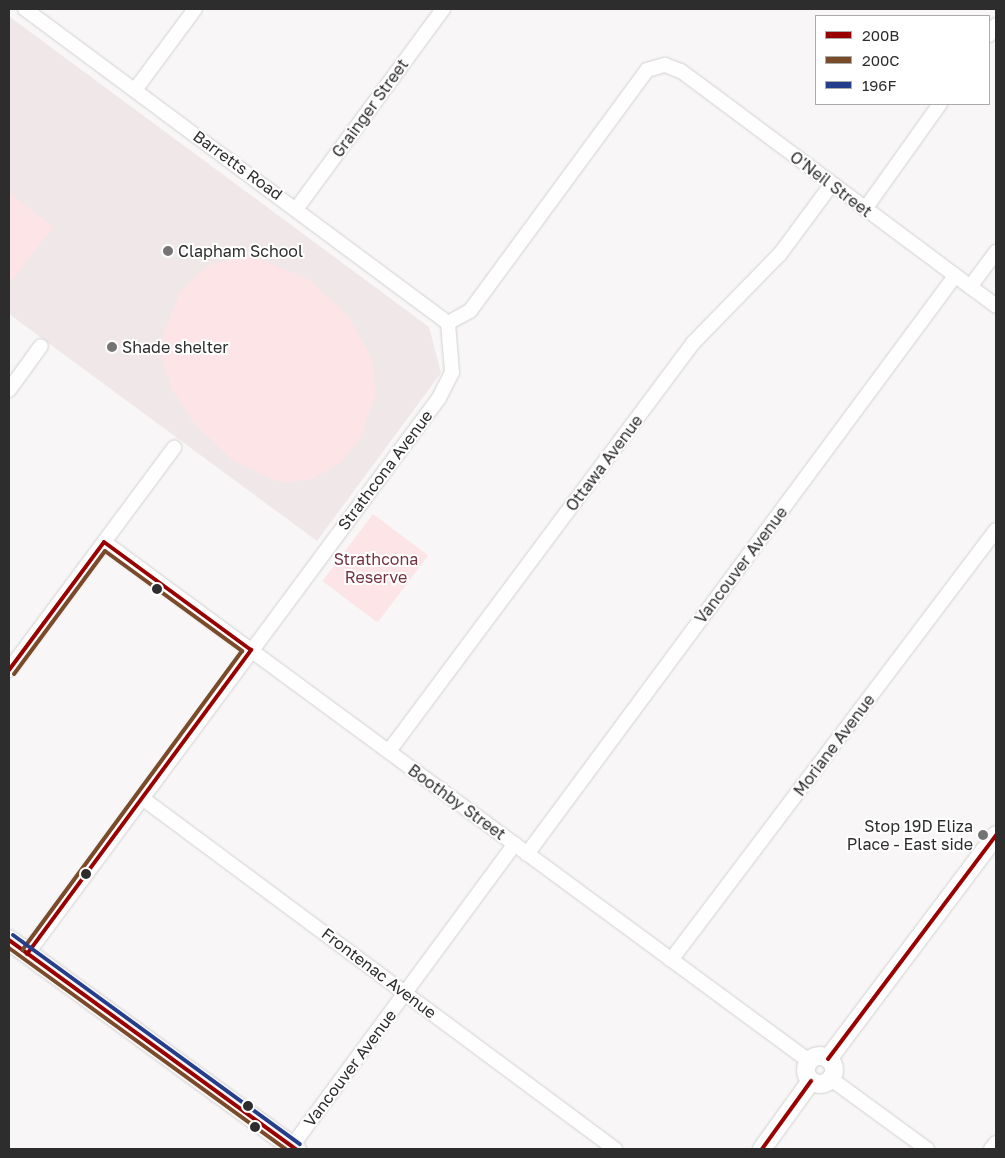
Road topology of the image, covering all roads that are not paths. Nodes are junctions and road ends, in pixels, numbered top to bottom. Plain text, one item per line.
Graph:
1 (25, 9) edge
2 (195, 9) edge
3 (443, 9) edge
4 (135, 90) junction
5 (939, 105) edge
6 (831, 185) junction
7 (297, 208) junction
8 (864, 209) junction
9 (996, 252) edge
10 (955, 276) junction
11 (970, 287) junction
12 (996, 306) edge
13 (448, 323) junction
14 (41, 346) dead end
15 (9, 390) edge
16 (174, 448) dead end
17 (996, 530) edge
18 (104, 542) junction
19 (251, 650) junction
20 (9, 670) edge
21 (388, 751) junction
22 (142, 798) junction
23 (996, 835) edge
24 (515, 844) junction
25 (527, 854) junction
26 (9, 940) edge
27 (27, 954) junction
28 (671, 960) junction
29 (405, 993) junction
30 (828, 1059) junction
31 (809, 1061) junction
32 (832, 1079) junction
33 (811, 1081) junction
34 (996, 1142) edge
35 (294, 1148) edge
36 (615, 1149) edge
37 (762, 1149) edge
38 (927, 1149) edge
39 (991, 1149) edge

1 - 4 street, Barretts Road
2 - 4 street
3 - 7 street, Grainger Street
4 - 7 street, Barretts Road
5 - 8 street
6 - 8 street, O'Neil Street
6 - 13 street, O'Neil Street
6 - 21 street, Ottawa Avenue
7 - 13 street, Barretts Road
8 - 10 street, O'Neil Street
9 - 11 street
10 - 11 street, O'Neil Street
10 - 25 street, Vancouver Avenue
11 - 12 street, O'Neil Street
13 - 19 street, Strathcona Avenue
14 - 15 street
16 - 18 street
17 - 28 street, Moriane Avenue
18 - 19 street, Boothby Street
18 - 20 street
19 - 21 street, Boothby Street
19 - 22 street, Strathcona Avenue
21 - 24 street, Boothby Street
22 - 27 street, Strathcona Avenue
22 - 29 street, Frontenac Avenue
23 - 30 street
24 - 25 street, Boothby Street
24 - 29 street, Vancouver Avenue
25 - 28 street, Boothby Street
26 - 27 main road
27 - 35 main road
28 - 31 street, Boothby Street
29 - 35 street, Vancouver Avenue
29 - 36 street, Frontenac Avenue
30 - 31 street
30 - 32 street
31 - 33 street
32 - 33 street
32 - 38 street
33 - 37 street
34 - 39 street

